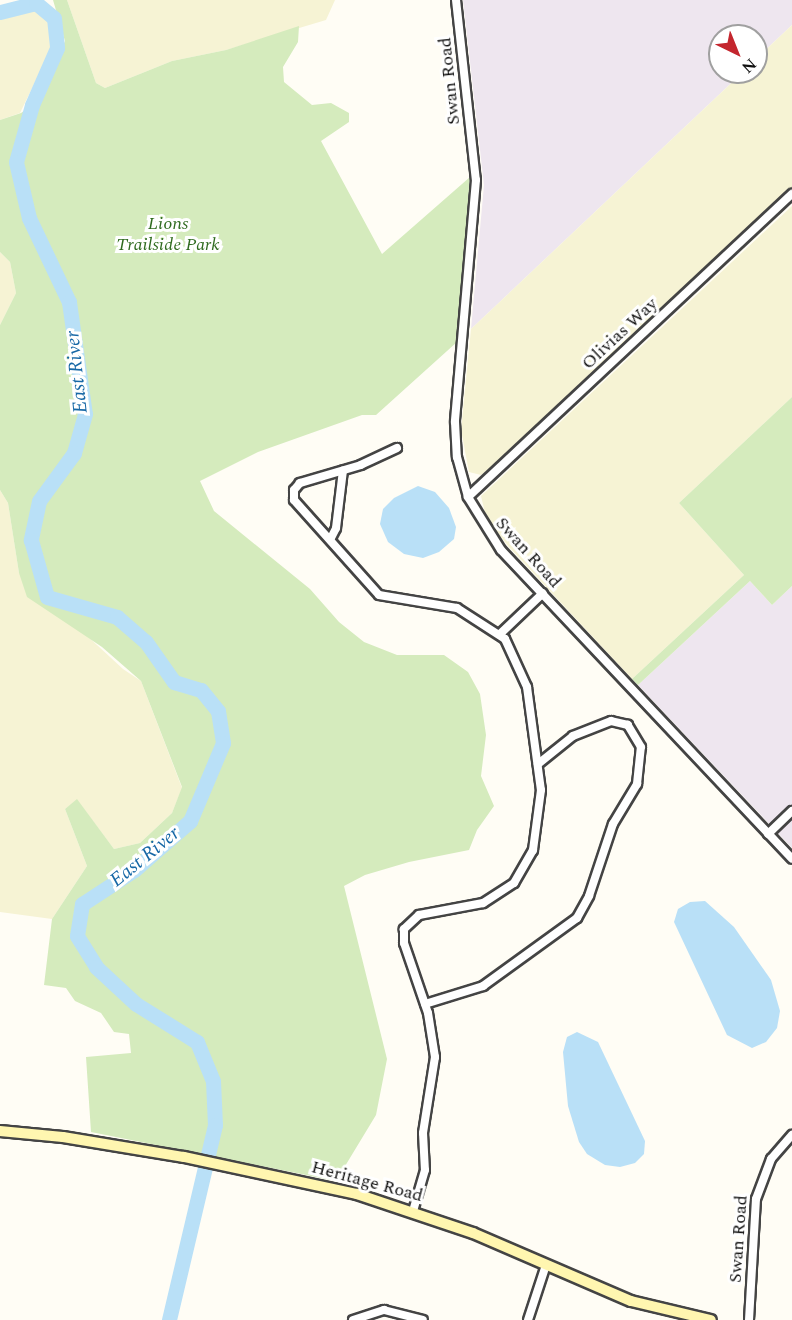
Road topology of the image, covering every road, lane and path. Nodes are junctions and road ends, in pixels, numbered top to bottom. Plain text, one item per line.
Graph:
1 (456, 0) edge
2 (792, 194) edge
3 (397, 448) dead end
4 (343, 470) junction
5 (468, 497) junction
6 (331, 538) junction
7 (543, 594) junction
8 (500, 634) junction
9 (538, 764) junction
10 (792, 811) edge
11 (768, 834) junction
12 (792, 859) edge
13 (425, 1004) junction
14 (0, 1131) edge
15 (792, 1135) edge
16 (413, 1211) junction
17 (546, 1265) junction
18 (353, 1320) edge
19 (423, 1320) edge
20 (528, 1320) edge
21 (711, 1320) edge
22 (749, 1320) edge

1 - 5 street, Swan Road
2 - 5 street, Olivias Way
3 - 4 street
4 - 6 street
4 - 6 street
5 - 7 street, Swan Road
6 - 8 street
7 - 8 street
7 - 11 street, Swan Road
8 - 9 street
9 - 13 street
9 - 13 street
10 - 11 street
11 - 12 street, Swan Road
13 - 16 street
14 - 16 main road, Heritage Road
15 - 22 street, Swan Road
16 - 17 main road, Heritage Road
17 - 20 street
17 - 21 main road, Heritage Road
18 - 19 street

